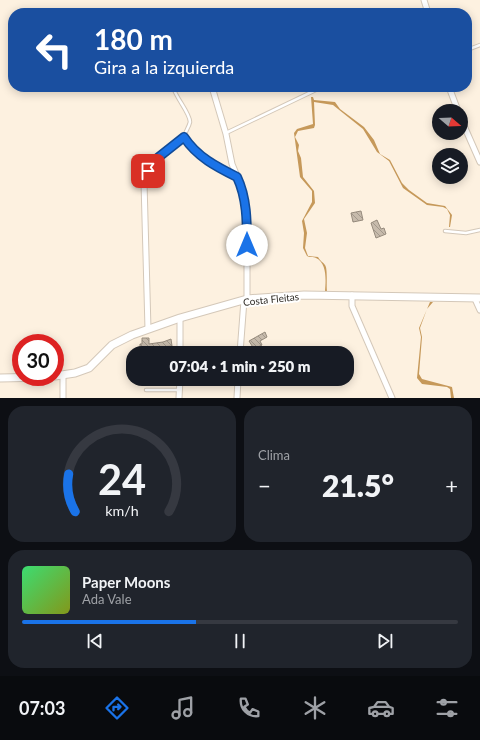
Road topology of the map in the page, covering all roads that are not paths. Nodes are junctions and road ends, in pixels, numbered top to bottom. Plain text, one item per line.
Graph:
1 (174, 92) edge
2 (213, 92) edge
3 (312, 92) edge
4 (451, 92) edge
5 (455, 104) edge
6 (226, 134) junction
7 (468, 135) edge
8 (184, 137) junction
9 (480, 162) edge
10 (237, 177) junction
11 (480, 230) edge
12 (445, 232) dead end
13 (352, 295) junction
14 (477, 299) edge
15 (245, 300) junction
16 (480, 310) edge
17 (180, 318) junction
18 (148, 329) junction
19 (180, 346) edge
20 (241, 346) edge
21 (64, 375) edge
22 (0, 378) edge
23 (12, 378) edge
24 (61, 386) edge
25 (180, 386) edge
26 (238, 386) edge
27 (146, 390) dead end
28 (180, 390) junction
29 (63, 398) edge
30 (179, 398) edge
31 (237, 398) edge
32 (392, 398) edge

1 - 8 lane
2 - 6 street
3 - 6 lane
4 - 5 street
6 - 10 street
7 - 9 street
8 - 10 lane
8 - 18 street
10 - 15 street
11 - 12 lane
13 - 14 main road, Costa Fleitas
13 - 15 main road, Costa Fleitas
13 - 32 street
14 - 16 street
15 - 17 main road, Costa Fleitas
15 - 20 street
17 - 18 main road, Costa Fleitas
17 - 19 street
18 - 21 main road, Costa Fleitas
22 - 23 main road
24 - 29 street
25 - 28 street
26 - 31 street
27 - 28 lane
28 - 30 street

